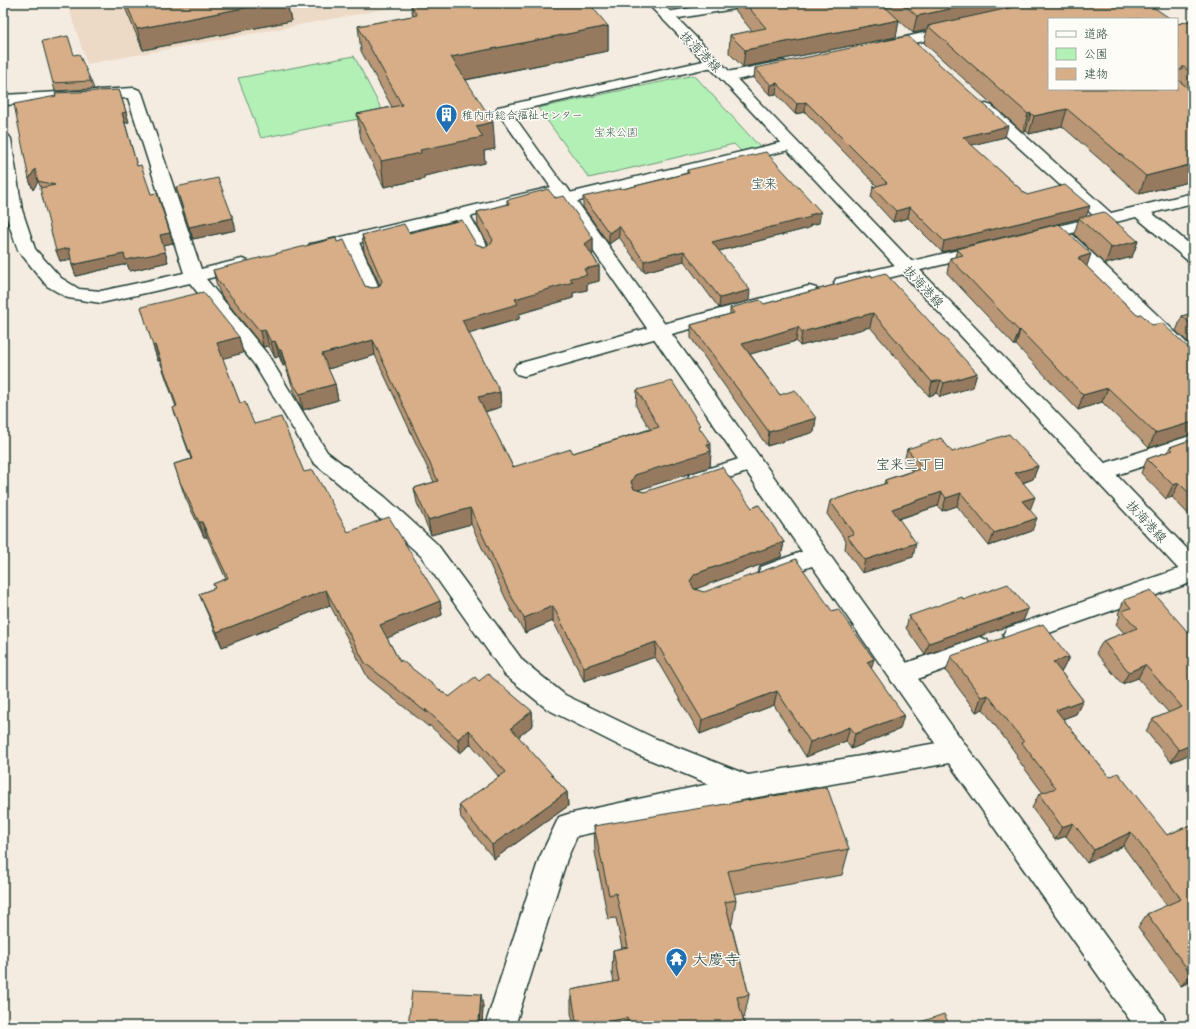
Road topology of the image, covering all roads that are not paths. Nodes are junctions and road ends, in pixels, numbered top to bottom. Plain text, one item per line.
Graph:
1 (654, 3) edge
2 (746, 3) edge
3 (667, 16) junction
4 (970, 27) edge
5 (872, 48) edge
6 (712, 63) junction
7 (796, 63) edge
8 (727, 77) junction
9 (974, 98) edge
10 (3, 100) edge
11 (3, 139) edge
12 (791, 145) junction
13 (563, 195) junction
14 (1193, 198) edge
15 (1139, 211) junction
16 (461, 214) junction
17 (1108, 219) junction
18 (1059, 231) junction
19 (350, 240) junction
20 (1021, 240) edge
21 (998, 245) edge
22 (298, 252) edge
23 (484, 256) edge
24 (1193, 256) edge
25 (261, 261) edge
26 (906, 267) junction
27 (194, 276) junction
28 (375, 297) edge
29 (659, 331) junction
30 (1193, 360) edge
31 (524, 369) dead end
32 (1193, 442) edge
33 (752, 463) junction
34 (1101, 472) junction
35 (679, 486) edge
36 (817, 555) junction
37 (1193, 570) edge
38 (1193, 573) edge
39 (752, 579) edge
40 (901, 675) junction
41 (955, 752) junction
42 (747, 786) junction
43 (500, 1026) edge
44 (1152, 1026) edge

1 - 3 street, 抜海港線
2 - 3 street
3 - 6 street, 抜海港線
4 - 5 street
6 - 8 street, 抜海港線
6 - 13 lane
7 - 8 street
8 - 12 street, 抜海港線
9 - 17 street
10 - 27 street
11 - 27 street
12 - 13 street
12 - 26 street, 抜海港線
13 - 16 street
13 - 29 street
14 - 15 street
15 - 17 street
15 - 24 street
16 - 19 street
16 - 23 lane
17 - 18 street
18 - 20 street
18 - 30 street
19 - 22 street
19 - 28 lane
21 - 26 street
25 - 27 street
26 - 29 street
26 - 34 street, 抜海港線
27 - 42 street
29 - 31 street
29 - 33 street
32 - 34 street
33 - 35 street
33 - 36 street
34 - 37 street, 抜海港線
36 - 39 street
36 - 40 street
38 - 40 street
40 - 41 street
41 - 42 street
41 - 44 street
42 - 43 street

